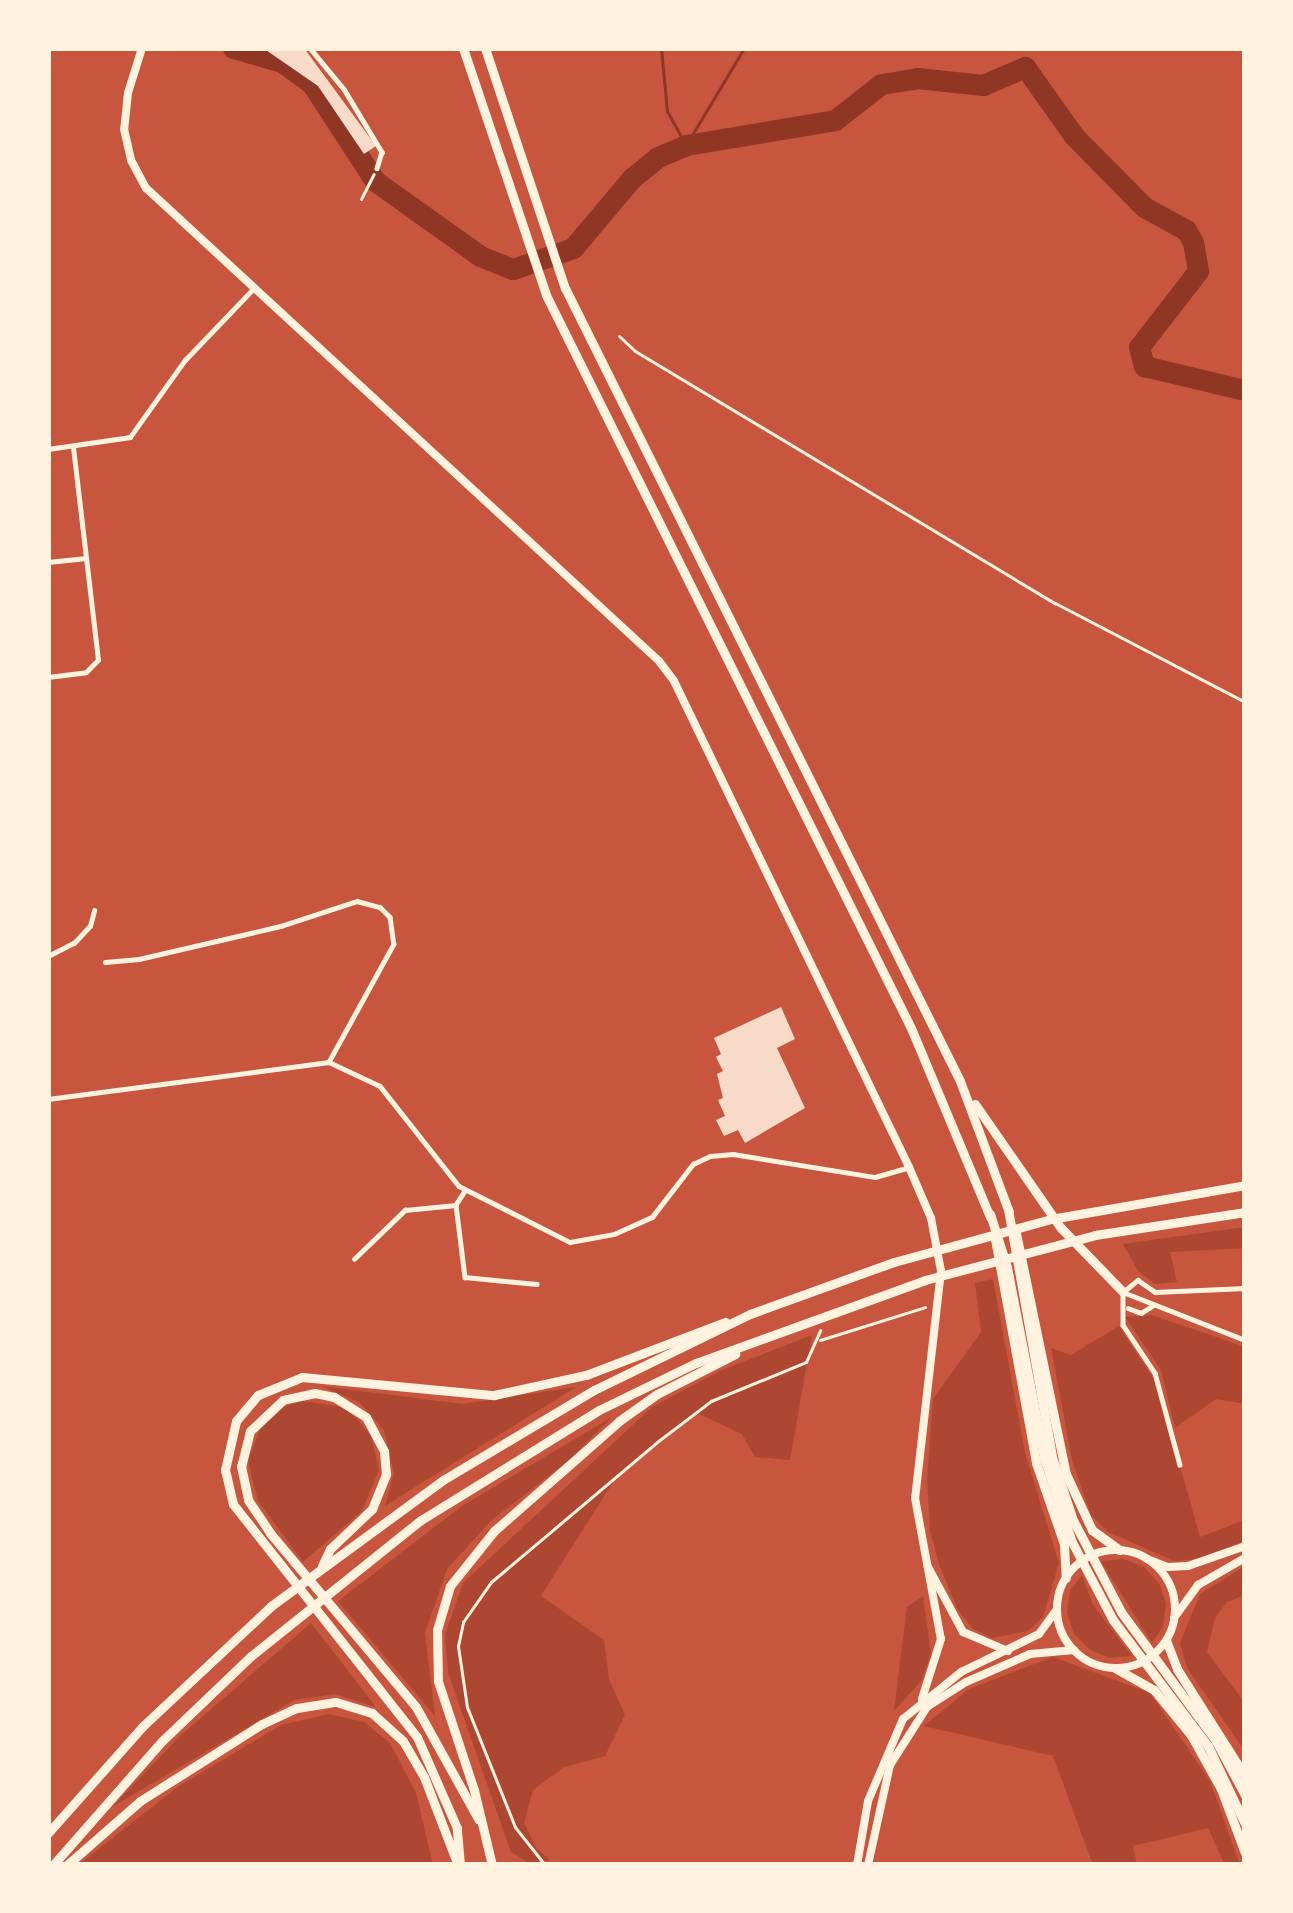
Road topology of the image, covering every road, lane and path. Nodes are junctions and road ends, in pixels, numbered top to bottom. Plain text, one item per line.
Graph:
1 (142, 48) edge
2 (310, 48) edge
3 (463, 48) edge
4 (485, 48) edge
5 (377, 168) joint
6 (361, 199) dead end
7 (254, 289) junction
8 (619, 336) dead end
9 (73, 446) junction
10 (48, 449) edge
11 (84, 558) junction
12 (48, 562) edge
13 (48, 677) edge
14 (1245, 702) edge
15 (94, 911) dead end
16 (48, 956) edge
17 (105, 962) dead end
18 (329, 1062) junction
19 (960, 1081) junction
20 (48, 1099) edge
21 (907, 1162) junction
22 (1245, 1185) edge
23 (466, 1191) junction
24 (456, 1204) junction
25 (1008, 1209) junction
26 (1245, 1211) edge
27 (990, 1214) junction
28 (354, 1259) dead end
29 (537, 1285) dead end
30 (1245, 1288) edge
31 (1124, 1292) junction
32 (1155, 1292) junction
33 (938, 1303) junction
34 (1154, 1305) junction
35 (1127, 1307) junction
36 (750, 1314) junction
37 (817, 1316) junction
38 (781, 1330) junction
39 (1245, 1340) edge
40 (816, 1341) junction
41 (1180, 1466) dead end
42 (1245, 1546) edge
43 (1120, 1550) junction
44 (921, 1552) junction
45 (1245, 1558) edge
46 (1147, 1559) junction
47 (322, 1566) junction
48 (1066, 1578) junction
49 (1057, 1610) junction
50 (1174, 1618) junction
51 (1163, 1644) junction
52 (1074, 1650) junction
53 (1009, 1651) junction
54 (1114, 1668) junction
55 (922, 1699) junction
56 (1245, 1776) edge
57 (1245, 1795) edge
58 (479, 1820) junction
59 (1245, 1824) edge
60 (48, 1833) edge
61 (1245, 1853) edge
62 (53, 1865) edge
63 (67, 1865) edge
64 (459, 1865) edge
65 (492, 1865) edge
66 (544, 1865) edge
67 (857, 1865) edge
68 (868, 1865) edge

1 - 7 main road
2 - 5 street
3 - 27 highway
4 - 19 highway
5 - 6 path
7 - 9 street
7 - 21 main road
8 - 14 path
9 - 10 street
9 - 11 street
11 - 12 street
11 - 13 street
15 - 16 street
17 - 18 street
18 - 20 street
18 - 23 street
19 - 25 highway
19 - 31 highway
21 - 23 street
21 - 33 main road
22 - 36 highway
23 - 24 street
24 - 28 street
24 - 29 street
25 - 43 highway
25 - 57 highway
26 - 37 highway
27 - 48 highway
27 - 59 highway
30 - 32 street
31 - 32 street
31 - 34 street
31 - 35 street
32 - 34 street
33 - 40 path
33 - 44 main road
34 - 35 street
34 - 39 street
35 - 41 street
36 - 47 highway
36 - 64 highway
37 - 38 highway
37 - 40 path
38 - 58 highway
38 - 62 highway
40 - 66 path
42 - 46 main road
43 - 46 main road
43 - 48 main road
44 - 53 main road
44 - 55 main road
45 - 50 main road
46 - 50 main road
47 - 58 highway
47 - 60 highway
48 - 49 main road
49 - 52 main road
49 - 53 main road
50 - 51 main road
51 - 54 main road
51 - 56 highway
52 - 54 main road
52 - 68 main road
53 - 55 main road
54 - 61 highway
55 - 67 main road
58 - 65 highway
63 - 64 highway

